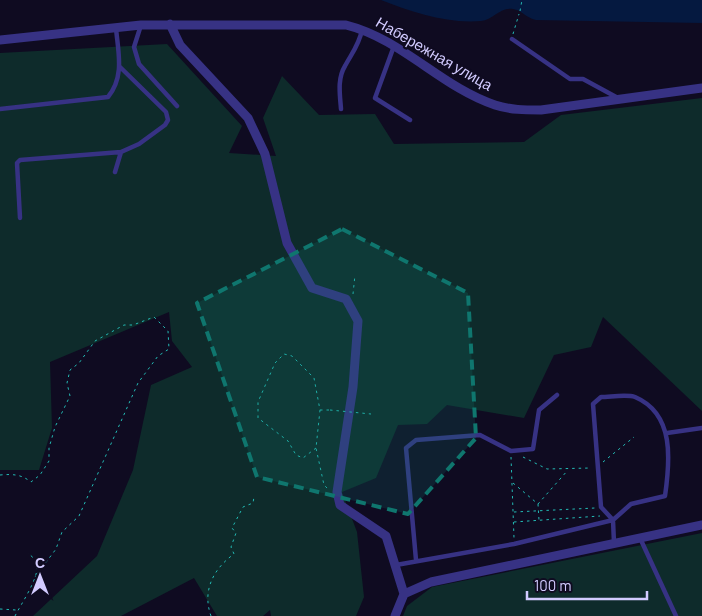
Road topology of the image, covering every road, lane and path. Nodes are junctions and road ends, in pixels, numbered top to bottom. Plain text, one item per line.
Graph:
1 (522, 0) edge
2 (520, 11) dead end
3 (519, 14) dead end
4 (170, 24) junction
5 (141, 26) junction
6 (116, 28) junction
7 (362, 29) junction
8 (512, 39) joint
9 (0, 40) edge
10 (394, 46) junction
11 (120, 67) junction
12 (702, 88) edge
13 (618, 98) junction
14 (177, 106) dead end
15 (0, 109) edge
16 (341, 109) dead end
17 (410, 120) dead end
18 (122, 152) junction
19 (115, 172) dead end
20 (20, 218) dead end
21 (355, 275) dead end
22 (352, 310) junction
23 (557, 395) dead end
24 (320, 410) junction
25 (371, 414) dead end
26 (702, 428) edge
27 (667, 433) junction
28 (634, 437) dead end
29 (316, 448) junction
30 (511, 451) junction
31 (597, 468) junction
32 (569, 469) junction
33 (0, 475) edge
34 (512, 482) junction
35 (330, 490) dead end
36 (254, 497) dead end
37 (538, 504) junction
38 (601, 507) junction
39 (538, 511) junction
40 (513, 512) junction
41 (539, 520) junction
42 (613, 520) junction
43 (514, 522) junction
44 (702, 525) edge
45 (639, 536) junction
46 (614, 543) junction
47 (514, 544) junction
48 (28, 552) dead end
49 (416, 560) junction
50 (396, 565) junction
51 (35, 576) junction
52 (404, 594) junction
53 (0, 609) edge
54 (18, 610) junction
55 (15, 616) edge
56 (211, 616) edge
57 (395, 616) edge
58 (676, 616) edge

1 - 2 path
3 - 8 path
4 - 5 street, Набережная улица
4 - 7 street, Набережная улица
4 - 22 street
5 - 6 street, Набережная улица
5 - 14 lane
6 - 9 street, Набережная улица
6 - 11 lane
7 - 10 street, Набережная улица
7 - 16 lane
8 - 13 lane
10 - 13 street, Набережная улица
10 - 17 lane
11 - 15 lane
11 - 18 lane
12 - 13 street, Набережная улица
18 - 19 lane
18 - 20 lane
21 - 22 path
22 - 50 street
23 - 30 lane
24 - 25 path, bridge
24 - 29 path
24 - 29 path
26 - 27 lane
27 - 31 lane
27 - 42 lane
28 - 31 path
29 - 35 path
30 - 32 path
30 - 34 path
30 - 49 lane
31 - 32 path
31 - 38 lane
32 - 37 path
33 - 51 path
34 - 37 path
34 - 40 path
36 - 56 path
37 - 39 path
38 - 39 path
38 - 41 path
38 - 42 lane
39 - 40 path
39 - 41 path
40 - 43 path
41 - 43 path
42 - 46 lane
42 - 47 lane
43 - 47 path
44 - 45 street
45 - 46 street
45 - 58 lane
46 - 52 street
47 - 49 lane
48 - 51 path
49 - 50 lane
50 - 52 street
51 - 54 path
52 - 57 street
53 - 54 path
54 - 55 path

